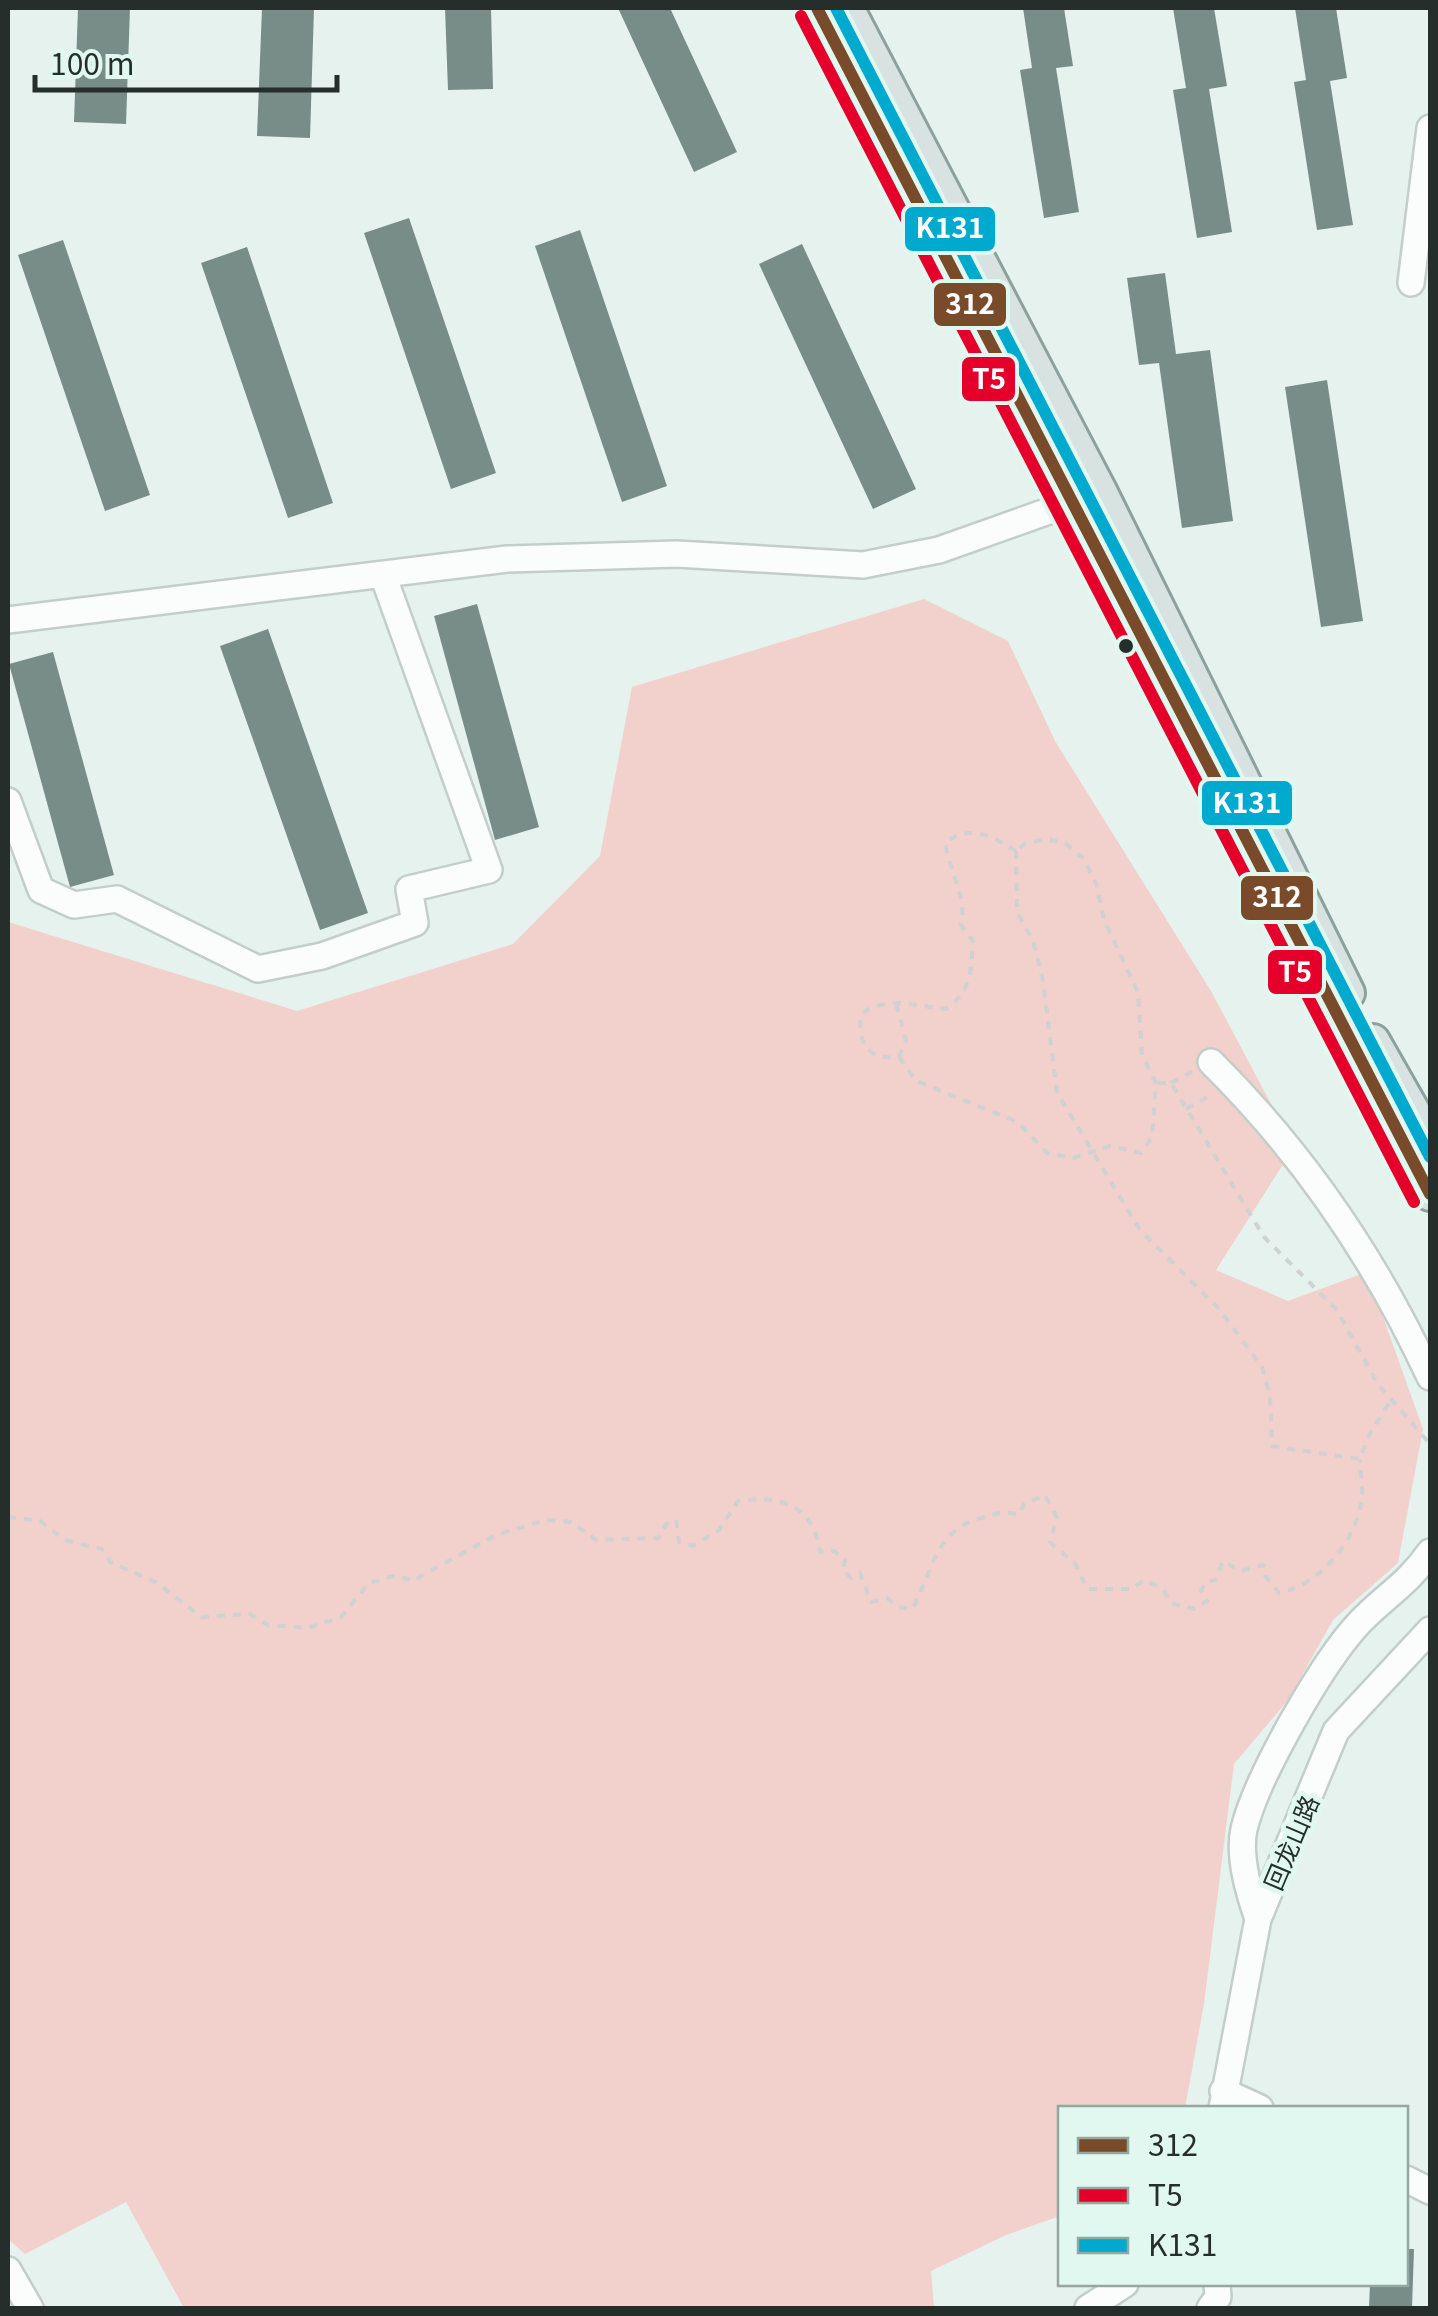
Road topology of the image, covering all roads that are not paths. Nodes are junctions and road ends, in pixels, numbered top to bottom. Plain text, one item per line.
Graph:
1 (816, 8) edge
2 (847, 8) edge
3 (1430, 128) edge
4 (1411, 282) dead end
5 (1086, 498) junction
6 (383, 574) junction
7 (8, 620) edge
8 (8, 801) edge
9 (1211, 1062) dead end
10 (1430, 1141) edge
11 (1430, 1194) edge
12 (1430, 1377) edge
13 (1430, 1552) edge
14 (1430, 1630) edge
15 (1258, 1919) junction
16 (1222, 2100) edge
17 (1250, 2106) edge
18 (8, 2270) edge
19 (1122, 2286) edge
20 (30, 2308) edge
21 (1088, 2308) edge

1 - 5 main road
2 - 5 main road
3 - 4 street
5 - 6 street
5 - 10 main road
5 - 11 main road
6 - 7 street
6 - 8 street
9 - 12 street
13 - 15 street
14 - 15 street, 回龙山路
15 - 16 street, 回龙山路
16 - 17 street
18 - 20 street
19 - 21 street

